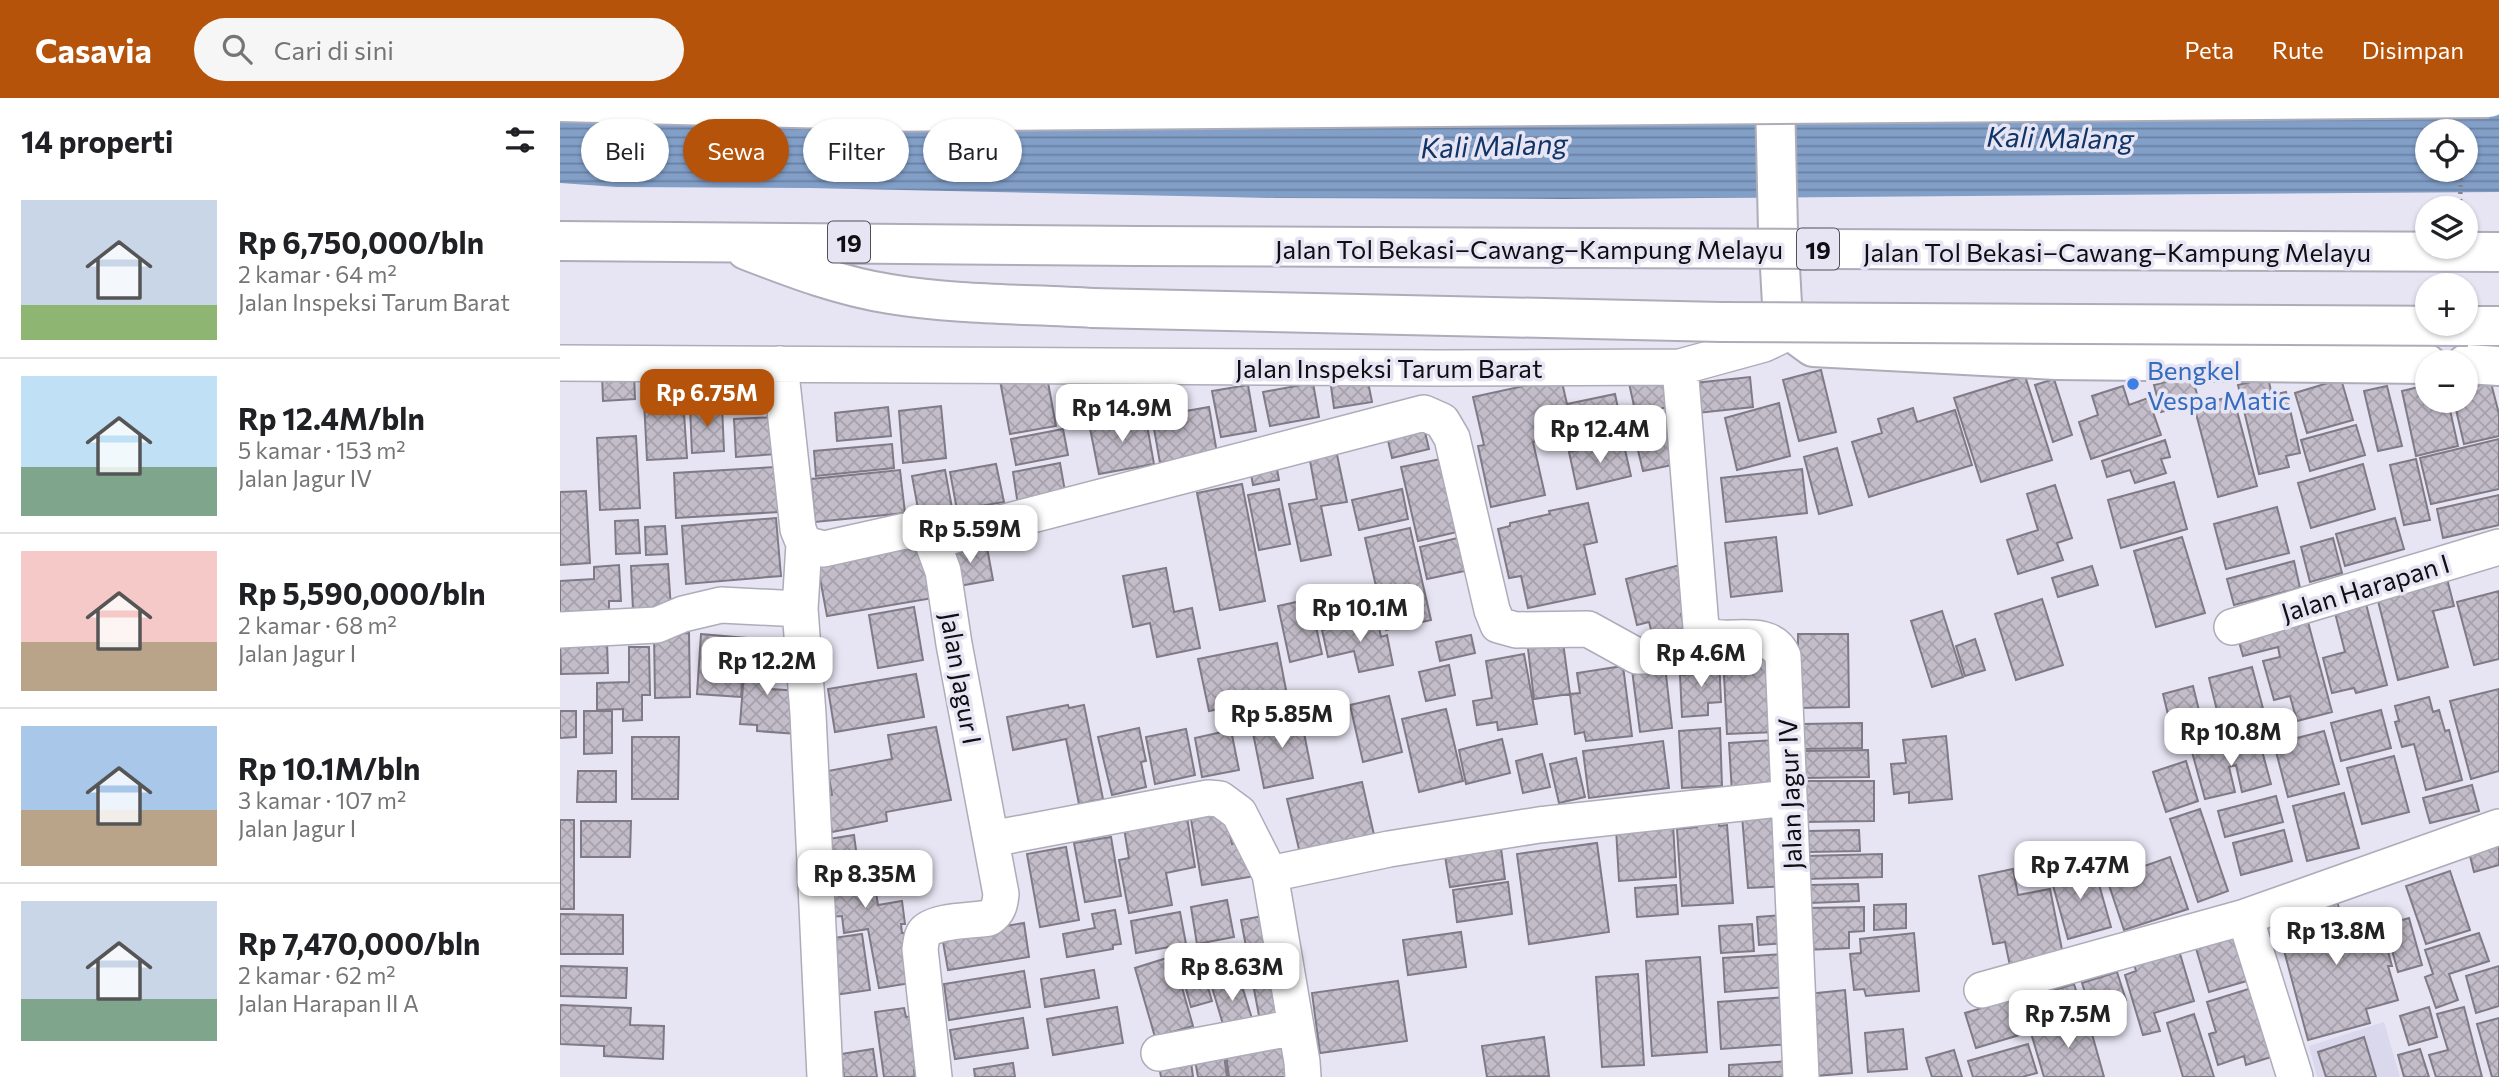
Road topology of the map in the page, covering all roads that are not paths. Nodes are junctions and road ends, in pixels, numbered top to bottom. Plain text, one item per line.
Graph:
1 (936, 98) edge
2 (2489, 98) edge
3 (560, 102) edge
4 (1776, 106) edge
5 (834, 109) junction
6 (560, 241) edge
7 (721, 241) junction
8 (2499, 253) edge
9 (2499, 326) edge
10 (1791, 331) junction
11 (560, 363) edge
12 (780, 364) junction
13 (2415, 364) edge
14 (2478, 365) edge
15 (2499, 366) edge
16 (1680, 367) junction
17 (1440, 369) junction
18 (1442, 421) junction
19 (932, 541) junction
20 (804, 544) junction
21 (2499, 547) edge
22 (800, 610) junction
23 (2232, 627) dead end
24 (560, 630) edge
25 (1718, 638) junction
26 (1789, 798) junction
27 (2499, 827) edge
28 (991, 839) junction
29 (1270, 874) junction
30 (2245, 917) junction
31 (1982, 990) dead end
32 (1296, 1027) junction
33 (1159, 1053) dead end
34 (825, 1077) edge
35 (934, 1077) edge
36 (1303, 1077) edge
37 (1801, 1077) edge
38 (2294, 1077) edge

1 - 5 main road
2 - 5 main road, bridge
3 - 5 main road
4 - 10 main road
6 - 7 main road, Jalan Tol Bekasi–Cawang–Kampung Melayu / 19
7 - 8 main road, Jalan Tol Bekasi–Cawang–Kampung Melayu / 19, bridge
7 - 9 main road, bridge
10 - 13 main road
10 - 16 street, Jalan Inspeksi Tarum Barat
11 - 12 street, Jalan Inspeksi Tarum Barat
12 - 17 street, Jalan Inspeksi Tarum Barat
12 - 20 street
14 - 15 main road
16 - 17 street, Jalan Inspeksi Tarum Barat
16 - 25 street
17 - 18 street
18 - 19 street
18 - 25 street
19 - 20 street
19 - 28 street, Jalan Jagur I
20 - 22 street
21 - 23 street, Jalan Harapan I
22 - 24 street
22 - 34 street
25 - 26 street, Jalan Jagur IV
26 - 29 street
26 - 37 street, Jalan Jagur IV
27 - 30 street
28 - 29 street
28 - 35 street, Jalan Jagur I
29 - 32 street
30 - 31 street
30 - 38 street
32 - 33 street
32 - 36 street

